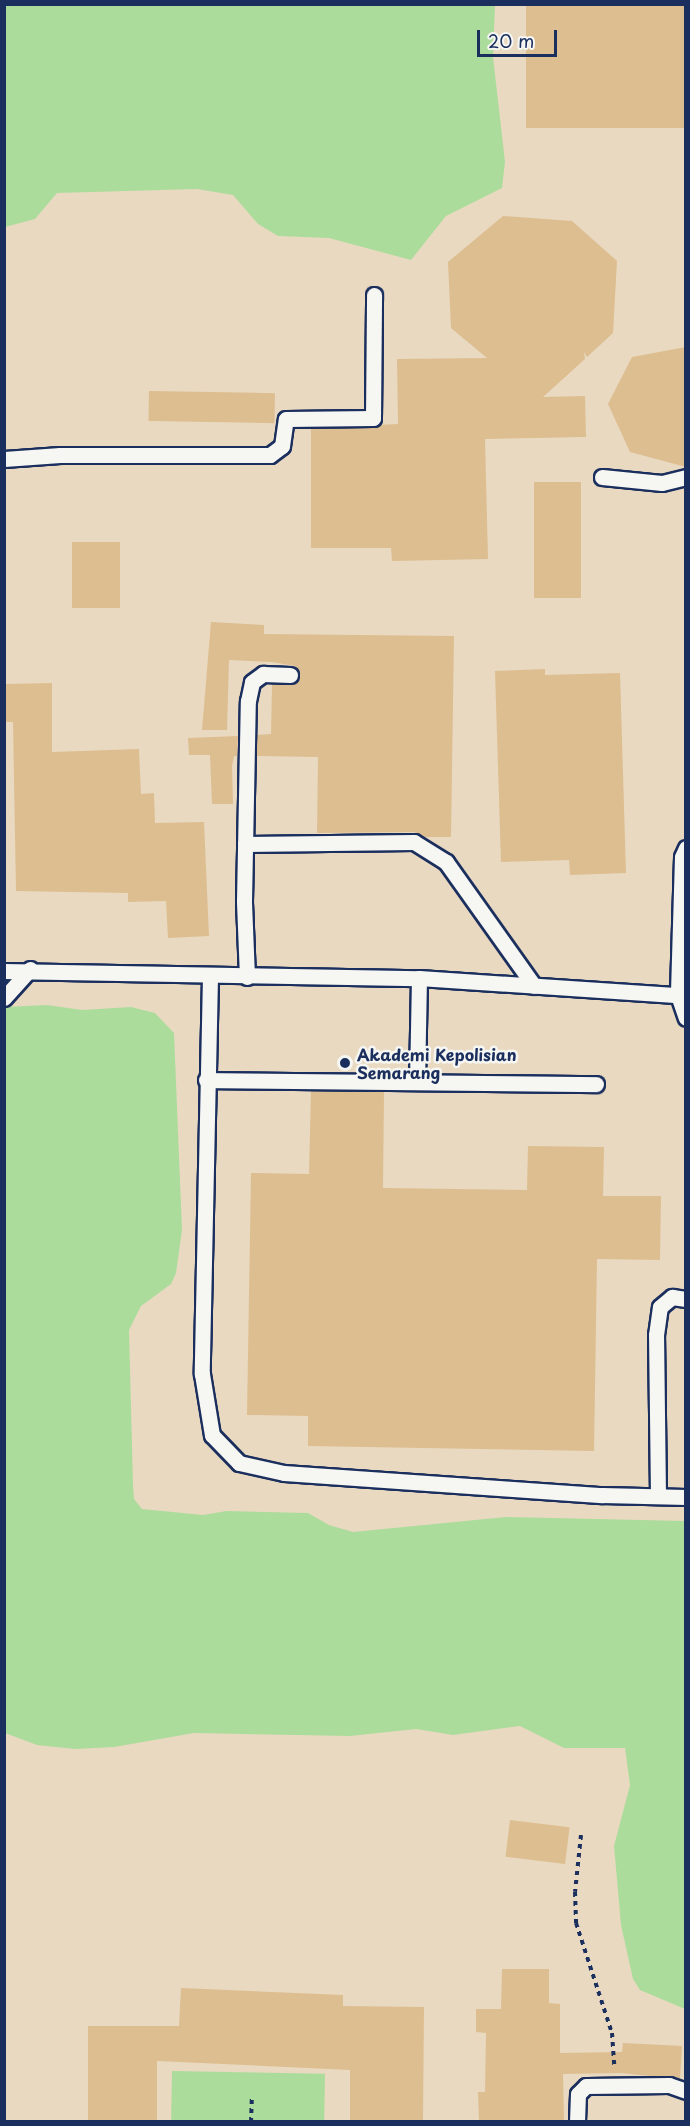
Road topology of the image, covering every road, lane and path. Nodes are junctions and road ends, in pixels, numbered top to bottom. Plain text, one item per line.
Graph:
1 (374, 295) dead end
2 (4, 459) edge
3 (602, 477) dead end
4 (686, 477) edge
5 (290, 675) dead end
6 (245, 844) junction
7 (686, 848) edge
8 (30, 969) junction
9 (4, 971) edge
10 (210, 976) junction
11 (247, 977) junction
12 (419, 978) junction
13 (534, 986) junction
14 (678, 995) junction
15 (4, 998) edge
16 (686, 1018) edge
17 (206, 1080) junction
18 (417, 1082) junction
19 (596, 1084) dead end
20 (686, 1299) edge
21 (658, 1496) junction
22 (686, 1497) edge
23 (581, 1834) dead end
24 (614, 2085) junction
25 (686, 2091) edge
26 (252, 2098) dead end
27 (252, 2121) edge
28 (577, 2121) edge

1 - 2 lane
3 - 4 lane
5 - 6 lane
6 - 11 lane
6 - 13 lane
7 - 14 lane
8 - 9 lane
8 - 10 lane
8 - 15 lane
10 - 11 lane
10 - 17 lane
11 - 12 lane
12 - 13 lane
12 - 18 lane
13 - 14 lane
14 - 16 lane
17 - 18 lane
17 - 21 lane
18 - 19 lane
20 - 21 lane
21 - 22 lane
23 - 24 path
24 - 25 lane
24 - 28 lane
26 - 27 path

